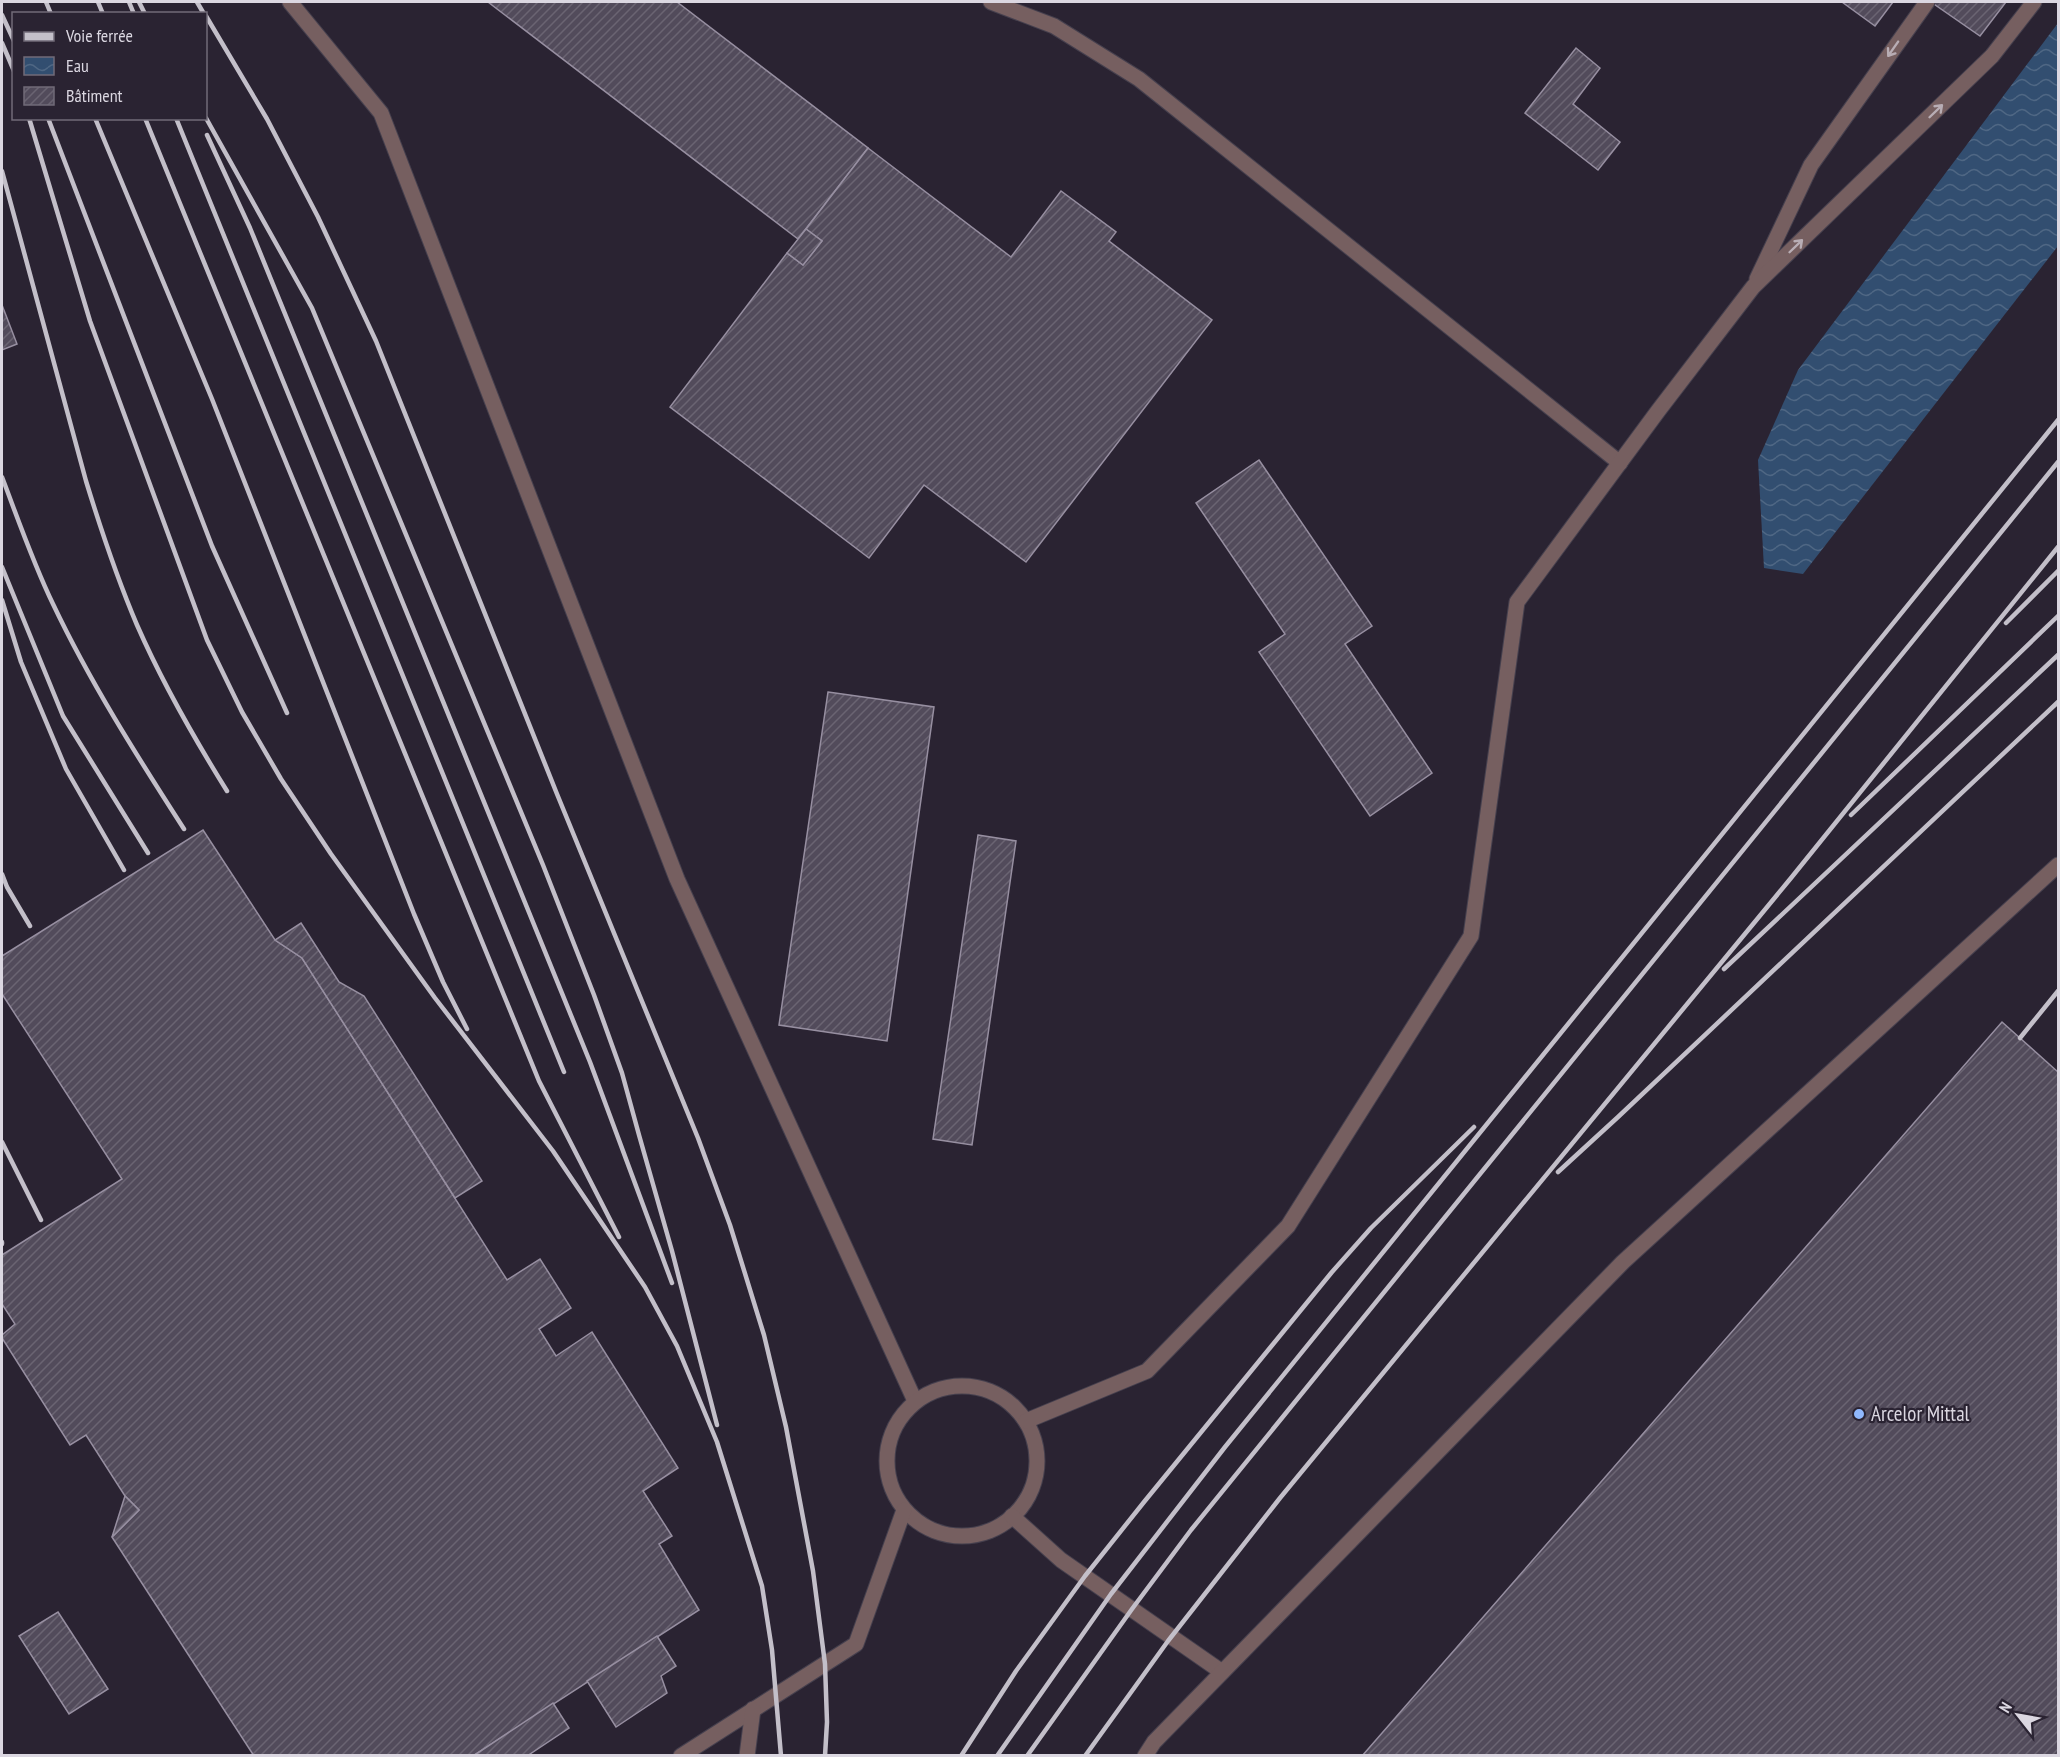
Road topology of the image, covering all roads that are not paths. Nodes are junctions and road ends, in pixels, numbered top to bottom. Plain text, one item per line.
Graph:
1 (290, 2) edge
2 (991, 2) edge
3 (1927, 2) edge
4 (2034, 2) edge
5 (1754, 287) junction
6 (1620, 463) junction
7 (2058, 865) edge
8 (915, 1401) junction
9 (1026, 1421) junction
10 (904, 1510) junction
11 (1012, 1516) junction
12 (1222, 1672) junction
13 (753, 1710) junction
14 (681, 1755) edge
15 (747, 1755) edge
16 (1145, 1755) edge

1 - 8 lane
2 - 6 lane
3 -> 5 lane
5 -> 4 lane
5 - 6 lane
6 - 9 lane
7 - 12 lane
8 - 9 lane
8 - 10 lane
9 - 11 lane
10 - 11 lane
10 - 13 lane
11 - 12 lane
12 - 16 lane
13 - 14 lane
13 - 15 lane

